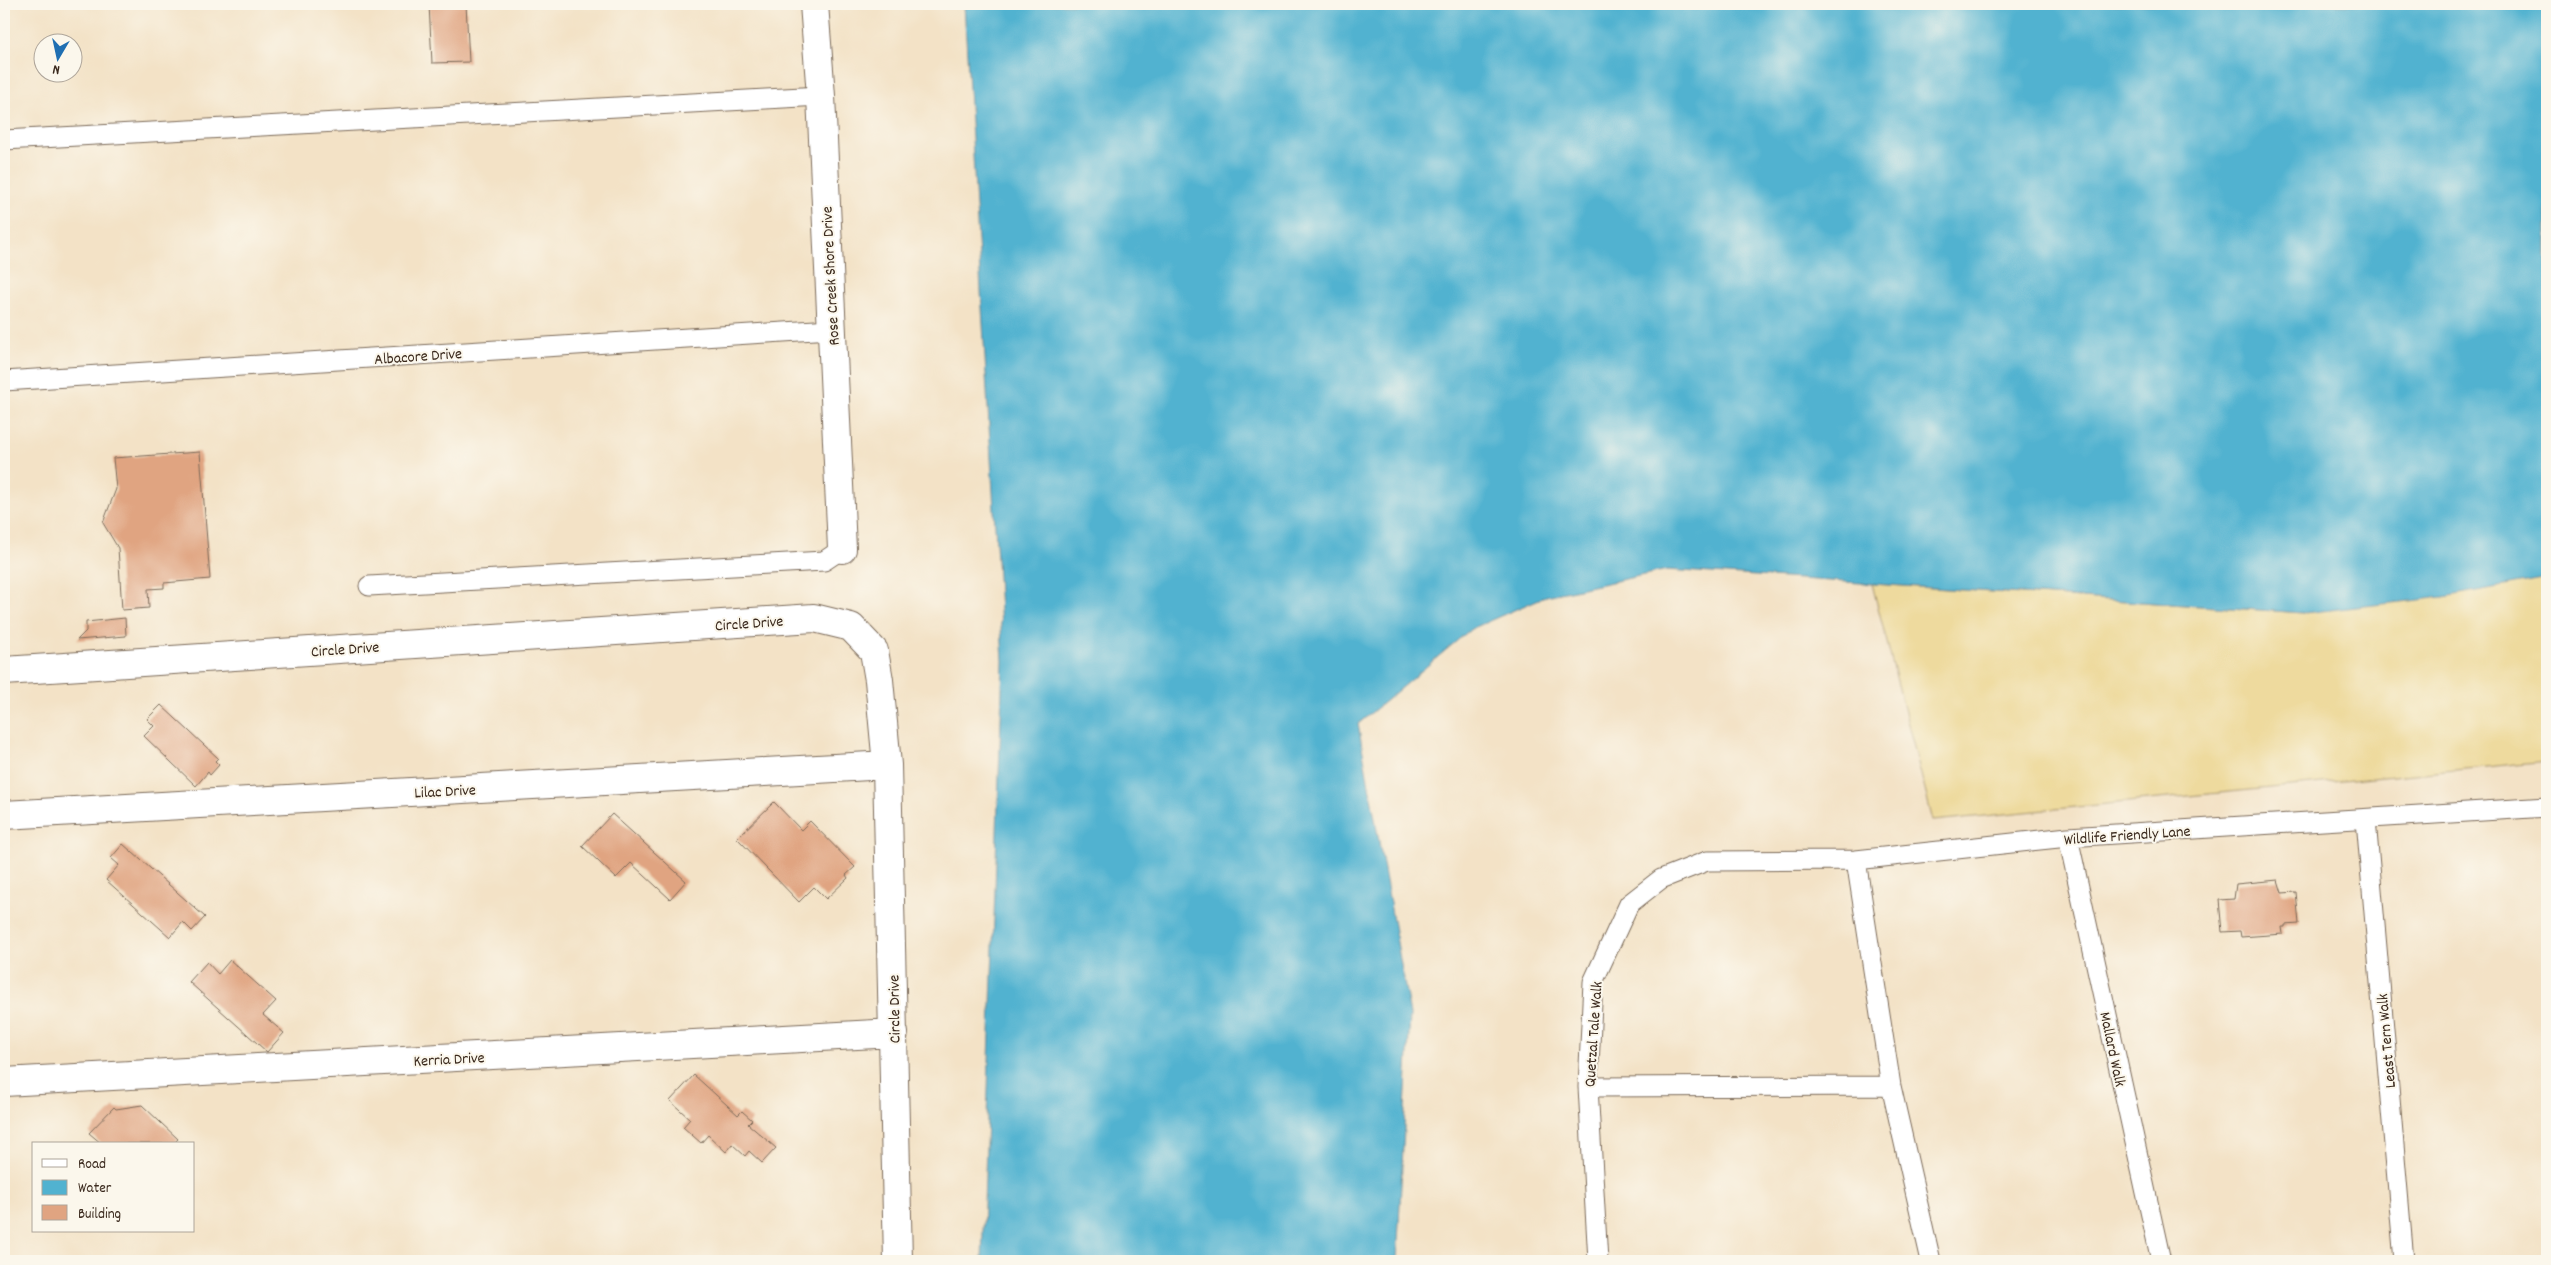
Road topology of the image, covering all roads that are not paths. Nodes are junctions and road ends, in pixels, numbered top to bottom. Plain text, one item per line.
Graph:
1 (814, 4) edge
2 (821, 96) junction
3 (4, 140) edge
4 (831, 329) junction
5 (4, 381) edge
6 (842, 549) joint
7 (369, 586) dead end
8 (4, 671) edge
9 (887, 766) junction
10 (2547, 807) edge
11 (4, 815) edge
12 (2366, 820) junction
13 (2068, 838) junction
14 (1856, 860) junction
15 (1707, 861) joint
16 (894, 1033) junction
17 (4, 1082) edge
18 (1891, 1086) junction
19 (1588, 1087) junction
20 (898, 1261) edge
21 (1598, 1261) edge
22 (1931, 1261) edge
23 (2161, 1261) edge
24 (2404, 1261) edge

1 - 2 street, Rose Creek Shore Drive
2 - 3 lane
2 - 4 street, Rose Creek Shore Drive
4 - 5 lane, Albacore Drive
4 - 6 street, Rose Creek Shore Drive
6 - 7 lane
8 - 9 street, Circle Drive
9 - 11 street, Lilac Drive
9 - 16 street, Circle Drive
10 - 12 lane, Wildlife Friendly Lane
12 - 13 lane, Wildlife Friendly Lane
12 - 24 lane, Least Tern Walk
13 - 14 lane, Wildlife Friendly Lane
13 - 23 lane, Mallard Walk
14 - 15 lane, Wildlife Friendly Lane
14 - 18 lane
15 - 19 lane, Quetzal Tale Walk
16 - 17 street, Kerria Drive
16 - 20 street, Circle Drive
18 - 19 lane
18 - 22 lane
19 - 21 lane, Quetzal Tale Walk

